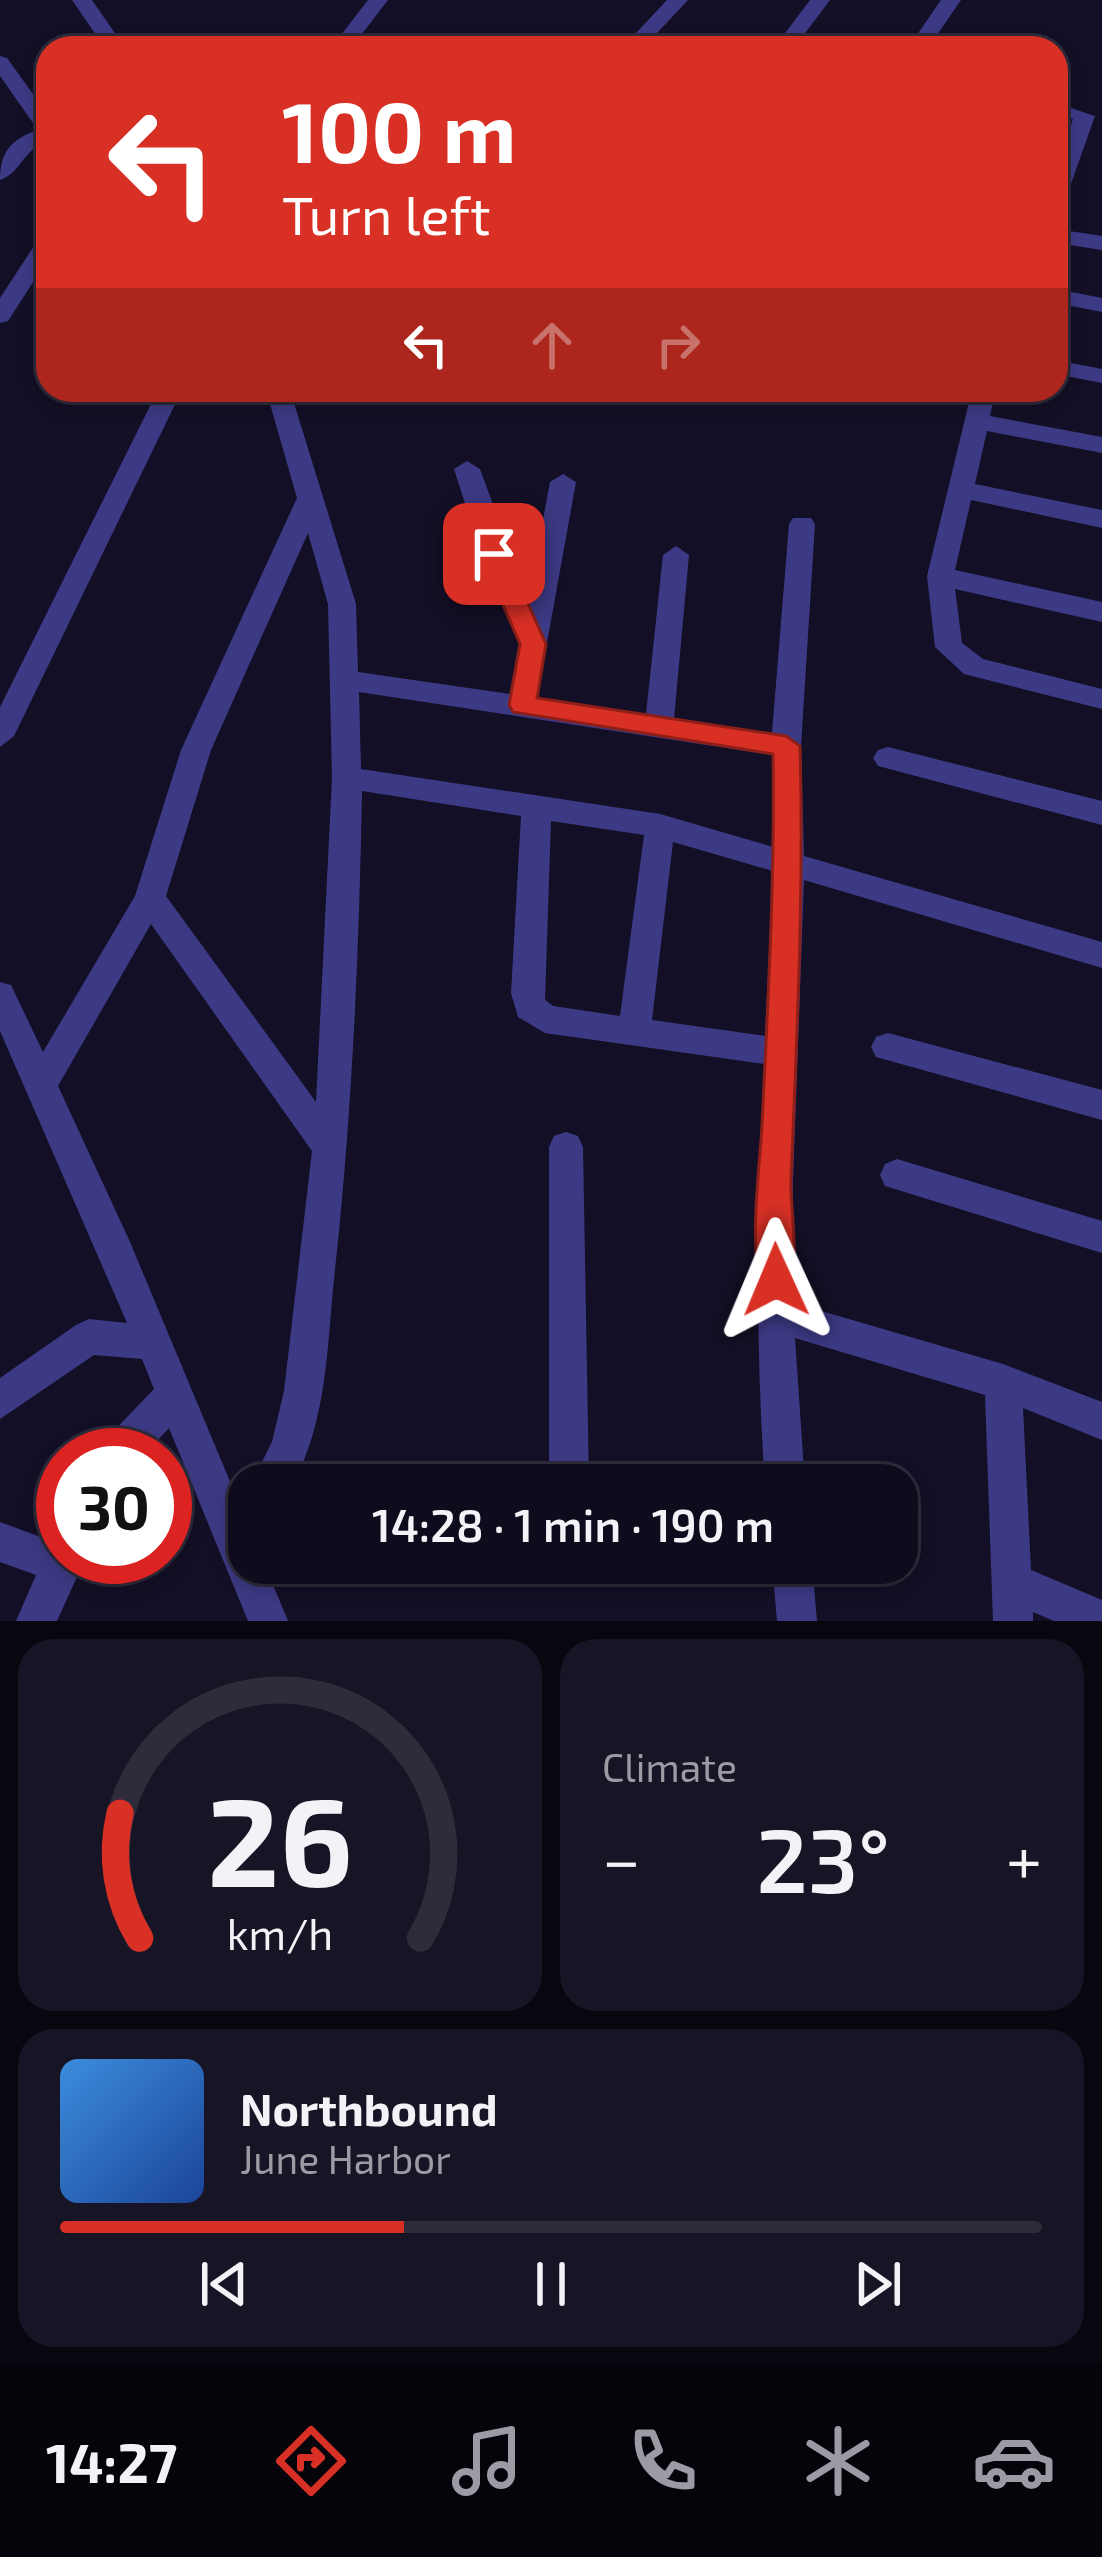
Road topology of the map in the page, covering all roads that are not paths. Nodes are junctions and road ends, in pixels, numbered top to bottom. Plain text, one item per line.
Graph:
1 (82, 0) edge
2 (378, 0) edge
3 (678, 0) edge
4 (820, 0) edge
5 (951, 0) edge
6 (107, 36) edge
7 (350, 36) edge
8 (644, 36) edge
9 (793, 36) edge
10 (926, 36) edge
11 (0, 62) edge
12 (9, 94) edge
13 (1093, 117) edge
14 (36, 120) edge
15 (36, 137) edge
16 (1068, 170) edge
17 (0, 174) edge
18 (1068, 238) edge
19 (1102, 243) edge
20 (36, 260) edge
21 (1068, 298) edge
22 (1102, 305) edge
23 (0, 316) edge
24 (1068, 369) edge
25 (1102, 376) edge
26 (164, 402) edge
27 (282, 402) edge
28 (980, 402) edge
29 (974, 421) junction
30 (1102, 445) edge
31 (467, 469) dead end
32 (562, 482) dead end
33 (958, 489) junction
34 (310, 498) junction
35 (1102, 519) edge
36 (802, 524) dead end
37 (676, 555) dead end
38 (940, 576) junction
39 (1102, 612) edge
40 (533, 644) junction
41 (344, 680) junction
42 (1102, 699) edge
43 (522, 705) junction
44 (659, 727) junction
45 (0, 736) edge
46 (786, 746) junction
47 (888, 758) dead end
48 (347, 778) junction
49 (537, 805) junction
50 (1102, 813) edge
51 (660, 826) junction
52 (789, 860) junction
53 (150, 898) junction
54 (1102, 955) edge
55 (0, 995) edge
56 (634, 1033) junction
57 (888, 1047) dead end
58 (780, 1052) junction
59 (41, 1085) junction
60 (1102, 1106) edge
61 (566, 1147) dead end
62 (332, 1151) junction
63 (897, 1175) dead end
64 (1102, 1237) edge
65 (776, 1315) junction
66 (154, 1343) junction
67 (1003, 1382) junction
68 (175, 1394) junction
69 (0, 1401) edge
70 (1102, 1421) edge
71 (143, 1428) edge
72 (278, 1464) edge
73 (569, 1464) edge
74 (784, 1464) edge
75 (228, 1495) edge
76 (0, 1542) edge
77 (36, 1553) edge
78 (53, 1584) edge
79 (259, 1584) edge
80 (794, 1584) edge
81 (1012, 1602) edge
82 (36, 1621) edge
83 (268, 1621) edge
84 (797, 1621) edge
85 (1102, 1621) edge

1 - 6 street
2 - 7 street
3 - 8 street
4 - 9 street
5 - 10 street
11 - 12 street
12 - 14 street
13 - 16 street
15 - 17 street
18 - 19 street
20 - 23 street
21 - 22 street
24 - 25 street
26 - 45 street
27 - 34 street
28 - 29 street
29 - 30 street
29 - 33 street
31 - 40 street
32 - 40 street
33 - 35 street
33 - 38 street
34 - 41 street
34 - 53 street
36 - 46 street
37 - 44 street
38 - 39 street
38 - 42 street
40 - 43 street
41 - 43 street
41 - 48 street
43 - 44 street
44 - 46 street
46 - 52 street
47 - 50 street
48 - 49 street
48 - 62 street
49 - 51 street
49 - 56 street
51 - 52 street
51 - 56 street
52 - 54 street
52 - 58 street
53 - 59 street
53 - 62 street
55 - 59 street
56 - 58 street
57 - 60 street
58 - 65 street
59 - 66 street
61 - 73 street
62 - 72 street
63 - 64 street
65 - 67 street
65 - 74 street
66 - 68 street
66 - 69 street
67 - 70 street
67 - 81 street
68 - 71 street
68 - 75 street
76 - 77 street
78 - 82 street
79 - 83 street
80 - 84 street
81 - 85 street

